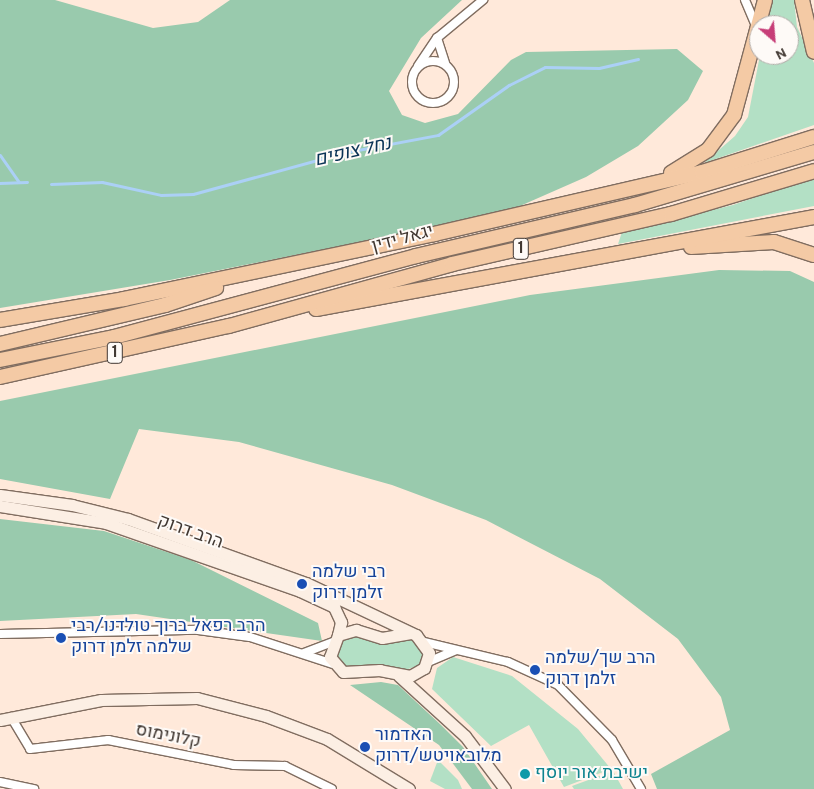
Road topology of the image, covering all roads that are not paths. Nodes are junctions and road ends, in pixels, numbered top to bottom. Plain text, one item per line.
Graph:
1 (483, 0) edge
2 (745, 0) edge
3 (765, 0) edge
4 (802, 0) edge
5 (751, 15) edge
6 (760, 15) edge
7 (437, 38) junction
8 (814, 52) edge
9 (749, 59) edge
10 (446, 65) junction
11 (416, 70) junction
12 (814, 137) edge
13 (814, 152) edge
14 (814, 171) edge
15 (591, 198) junction
16 (814, 217) edge
17 (814, 255) edge
18 (588, 256) junction
19 (278, 267) junction
20 (0, 320) edge
21 (228, 326) junction
22 (0, 344) edge
23 (0, 360) edge
24 (0, 377) edge
25 (0, 495) edge
26 (0, 506) edge
27 (411, 633) junction
28 (0, 634) edge
29 (335, 638) junction
30 (424, 642) junction
31 (456, 650) junction
32 (300, 654) junction
33 (333, 664) junction
34 (426, 665) junction
35 (399, 676) junction
36 (428, 700) junction
37 (5, 718) edge
38 (0, 782) edge
39 (34, 789) edge
40 (332, 789) edge
41 (410, 789) edge
42 (504, 789) edge
43 (641, 789) edge

1 - 7 street
2 - 5 street
3 - 6 highway
4 - 8 highway
7 - 10 street
7 - 11 street
9 - 15 highway
10 - 11 street
10 - 11 street
12 - 15 highway
13 - 23 highway, יגאל ידין / 1
14 - 21 highway, יגאל ידין / 1
15 - 19 highway
16 - 18 highway
17 - 18 highway
18 - 21 highway
19 - 20 highway
19 - 22 highway
21 - 24 highway, יגאל ידין / 1
25 - 27 street, הרב דרוק
26 - 29 street, הרב דרוק
27 - 29 street
27 - 30 street, הרב דרוק
28 - 32 street
29 - 32 street
29 - 33 street, הרב דרוק
30 - 31 street
30 - 34 street
31 - 34 street
31 - 43 street
32 - 33 street
33 - 35 street
34 - 35 street
34 - 36 street
35 - 36 street
36 - 42 street
37 - 40 street, קלונימוס
37 - 41 street
38 - 39 street

